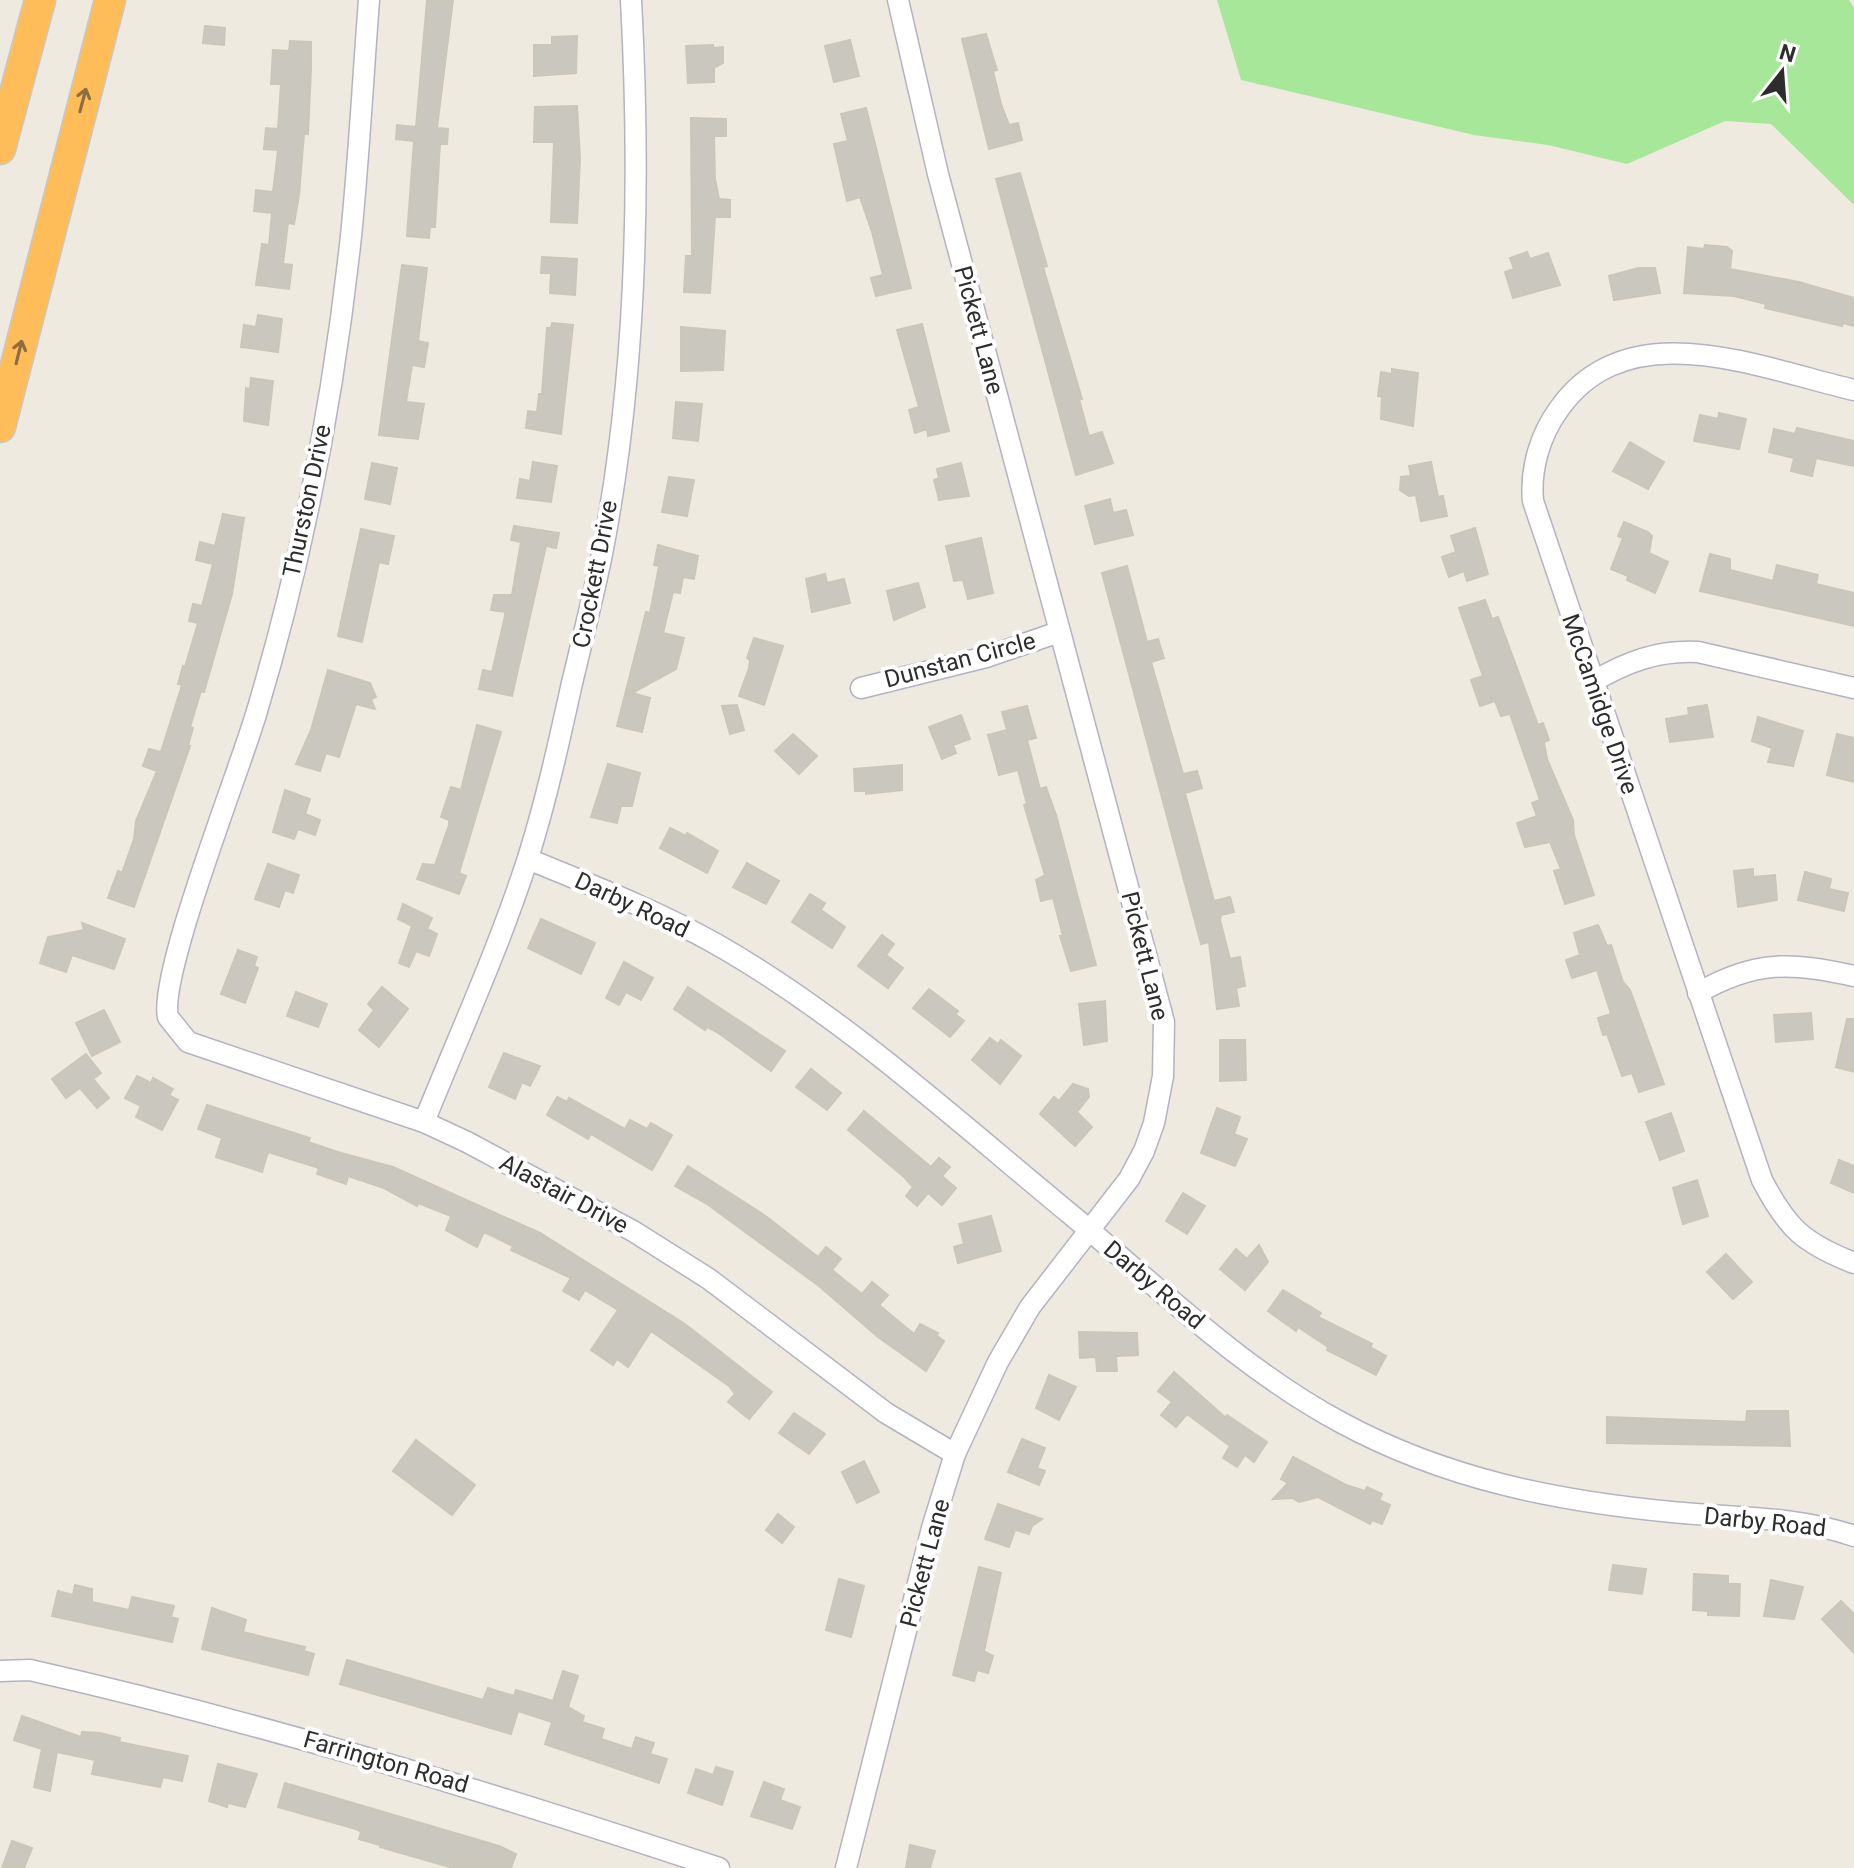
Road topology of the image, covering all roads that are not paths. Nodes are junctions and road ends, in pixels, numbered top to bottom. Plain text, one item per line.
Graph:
1 (40, 0) edge
2 (110, 0) edge
3 (369, 0) edge
4 (631, 0) edge
5 (898, 0) edge
6 (0, 149) edge
7 (1854, 390) edge
8 (0, 427) edge
9 (1059, 632) junction
10 (1592, 682) junction
11 (861, 688) dead end
12 (1854, 688) edge
13 (528, 859) junction
14 (1854, 976) edge
15 (169, 986) joint
16 (1698, 993) junction
17 (424, 1122) junction
18 (1090, 1231) junction
19 (1854, 1263) edge
20 (955, 1454) junction
21 (1854, 1536) edge
22 (0, 1671) edge
23 (719, 1868) edge
24 (846, 1868) edge

1 - 6 highway
8 -> 2 highway
3 - 15 street, Thurston Drive
4 - 13 street, Crockett Drive
5 - 9 street, Pickett Lane
7 - 10 street, McCamidge Drive
9 - 11 street, Dunstan Circle
9 - 18 street, Pickett Lane
10 - 12 street
10 - 16 street, McCamidge Drive
13 - 17 street, Crockett Drive
13 - 18 street, Darby Road
14 - 16 street
15 - 17 street, Alastair Drive
16 - 19 street, McCamidge Drive
17 - 20 street, Alastair Drive
18 - 20 street, Pickett Lane
18 - 21 street, Darby Road
20 - 24 street, Pickett Lane
22 - 23 street, Farrington Road

